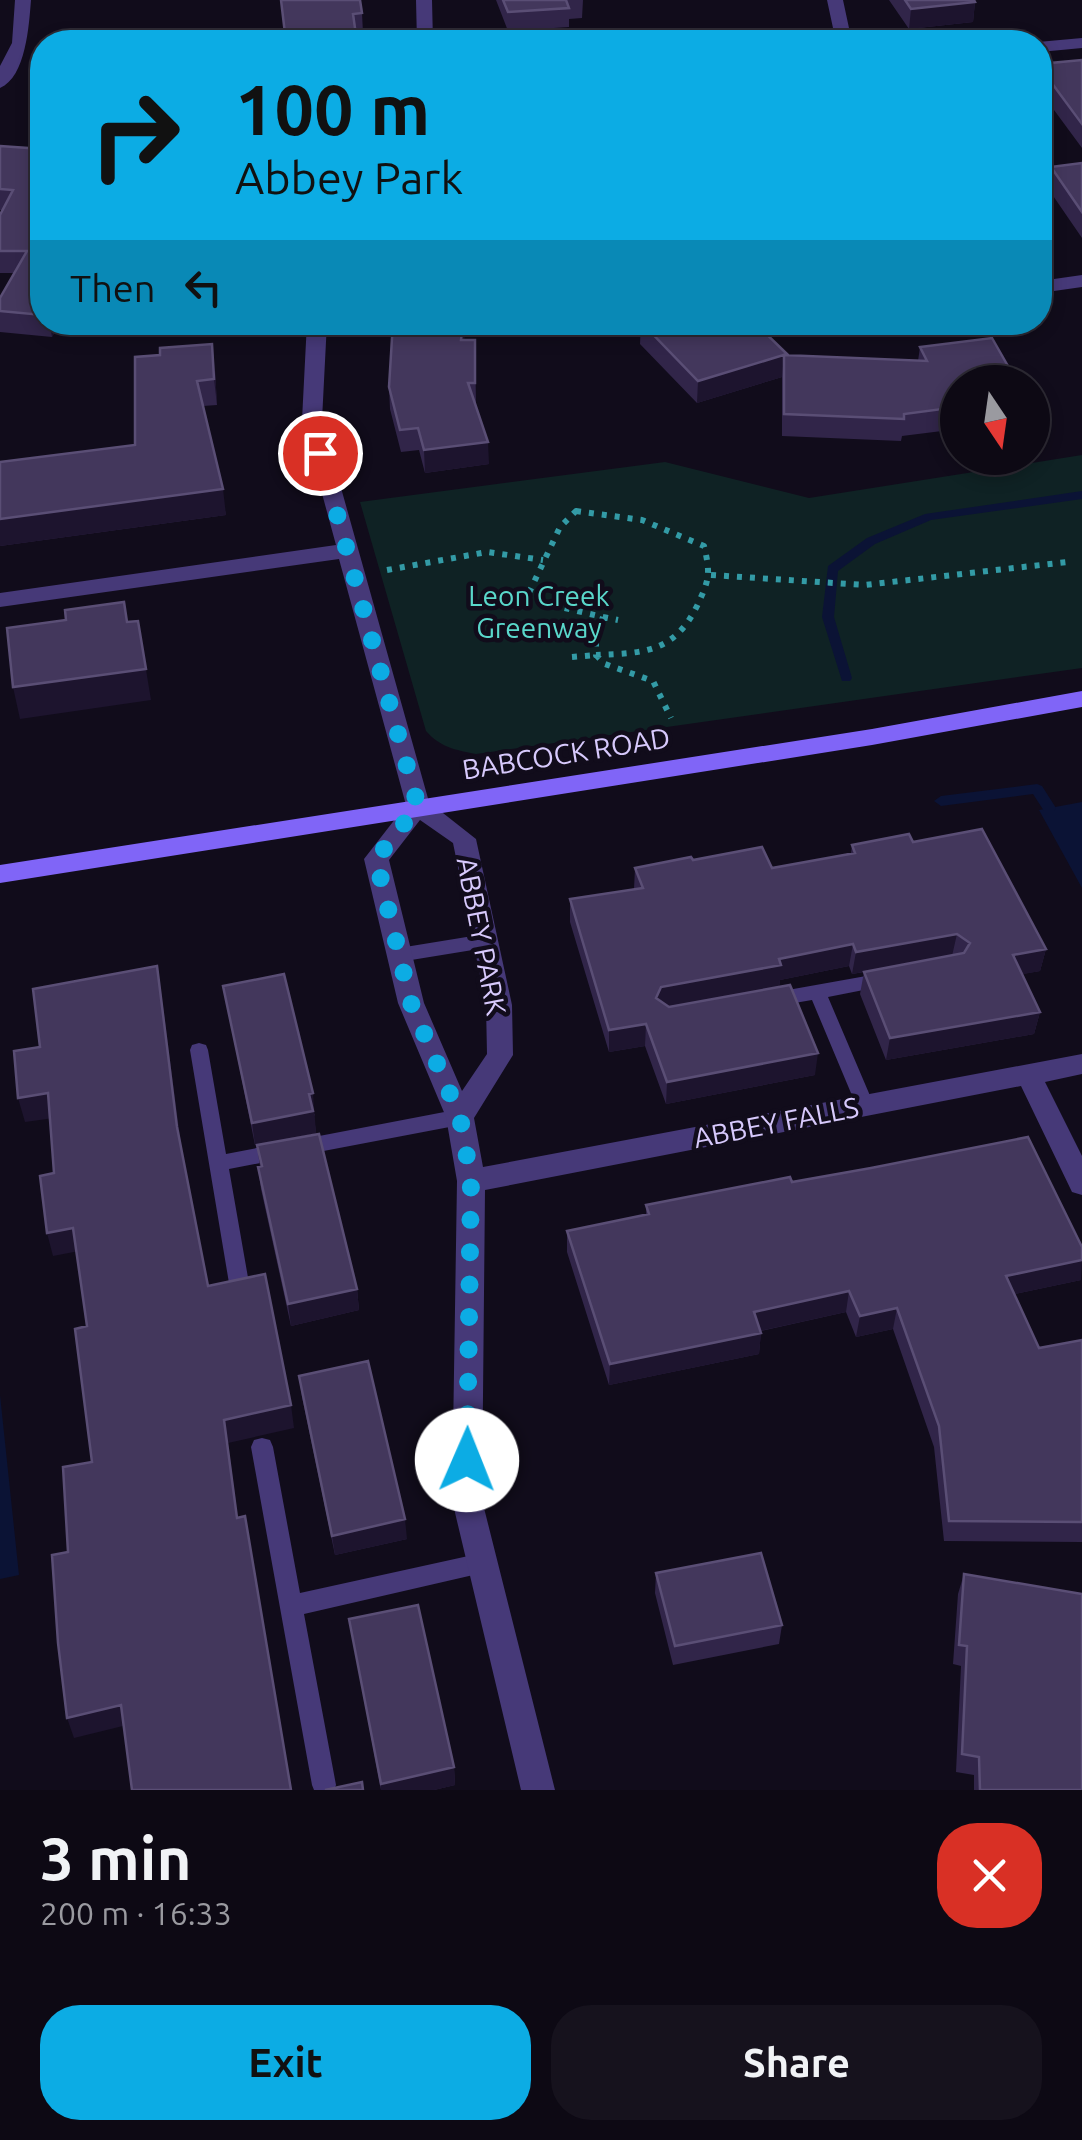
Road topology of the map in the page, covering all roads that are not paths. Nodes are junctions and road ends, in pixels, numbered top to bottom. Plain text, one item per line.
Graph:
1 (23, 0) edge
2 (424, 0) edge
3 (835, 0) edge
4 (425, 30) edge
5 (841, 30) edge
6 (1082, 42) edge
7 (1052, 46) edge
8 (0, 83) edge
9 (1082, 281) edge
10 (1052, 285) edge
11 (315, 335) edge
12 (346, 551) junction
13 (0, 600) edge
14 (1082, 699) edge
15 (418, 806) junction
16 (0, 874) edge
17 (485, 941) junction
18 (400, 955) junction
19 (894, 978) edge
20 (817, 992) junction
21 (742, 1005) edge
22 (199, 1050) dead end
23 (1082, 1064) edge
24 (1028, 1074) junction
25 (864, 1105) junction
26 (460, 1117) junction
27 (218, 1163) junction
28 (471, 1180) junction
29 (1082, 1184) edge
30 (240, 1289) edge
31 (262, 1447) dead end
32 (482, 1563) junction
33 (291, 1606) junction
34 (324, 1785) dead end
35 (538, 1790) edge

1 - 8 street
2 - 4 street
3 - 5 street
6 - 7 street
9 - 10 street
11 - 12 street
12 - 13 street
12 - 15 street
14 - 15 main road, BABCOCK ROAD
15 - 16 main road, BABCOCK ROAD
15 - 17 street, ABBEY PARK
15 - 18 street
17 - 18 lane
17 - 26 street, ABBEY PARK
18 - 26 street
19 - 20 lane
20 - 21 lane
20 - 25 lane
22 - 27 lane
23 - 24 street, ABBEY FALLS
24 - 25 street, ABBEY FALLS
24 - 29 street
25 - 28 street, ABBEY FALLS
26 - 27 lane
26 - 28 street
27 - 30 lane
28 - 32 street
31 - 33 lane
32 - 33 lane
32 - 35 street
33 - 34 lane

